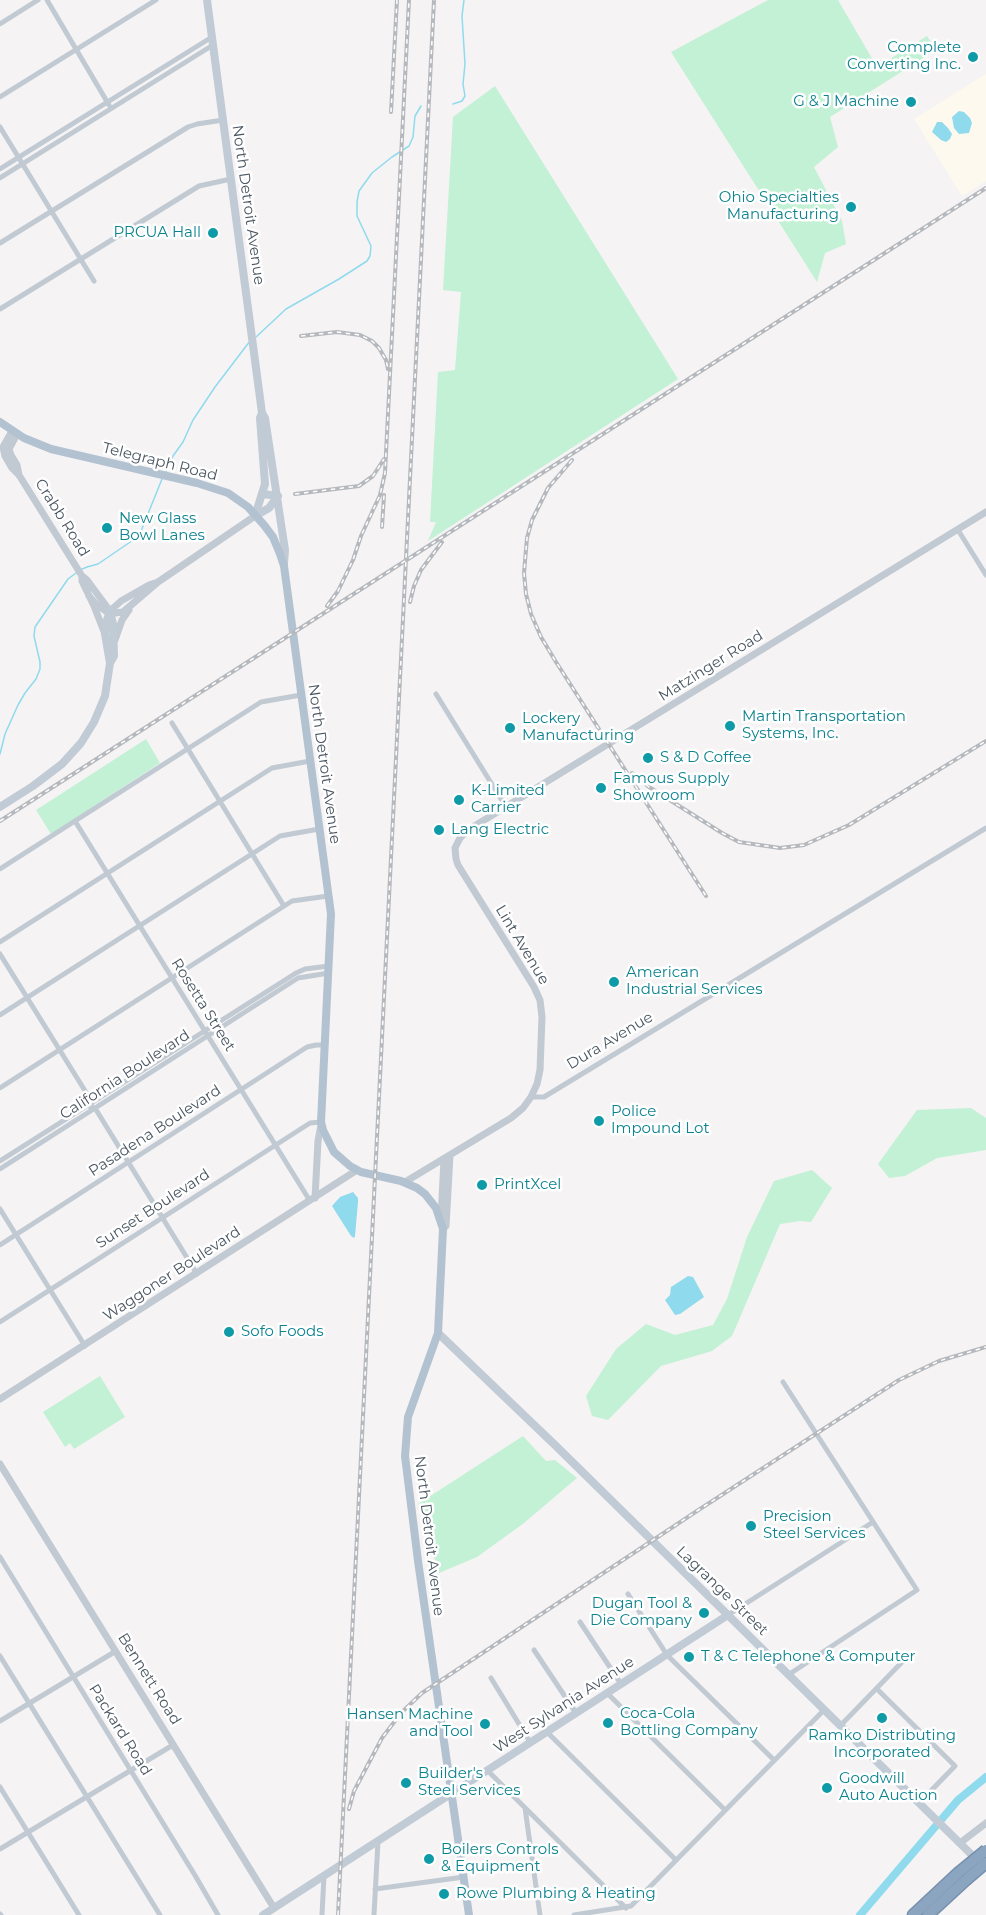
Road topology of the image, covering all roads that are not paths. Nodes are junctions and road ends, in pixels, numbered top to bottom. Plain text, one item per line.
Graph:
1 (38, 0) edge
2 (47, 0) edge
3 (156, 0) edge
4 (207, 0) edge
5 (0, 24) edge
6 (213, 41) junction
7 (76, 50) junction
8 (0, 97) edge
9 (108, 102) junction
10 (111, 109) junction
11 (223, 120) junction
12 (0, 128) edge
13 (18, 158) junction
14 (22, 164) junction
15 (0, 169) edge
16 (0, 178) edge
17 (231, 179) junction
18 (51, 211) junction
19 (0, 243) edge
20 (80, 259) junction
21 (94, 281) dead end
22 (0, 309) edge
23 (262, 413) junction
24 (0, 422) edge
25 (15, 433) junction
26 (2, 450) edge
27 (19, 475) junction
28 (263, 494) junction
29 (278, 496) junction
30 (986, 512) edge
31 (255, 516) junction
32 (958, 530) junction
33 (284, 566) junction
34 (986, 575) edge
35 (82, 576) junction
36 (158, 582) junction
37 (89, 596) junction
38 (131, 606) junction
39 (109, 612) junction
40 (105, 634) junction
41 (114, 646) junction
42 (110, 663) junction
43 (436, 693) dead end
44 (301, 695) junction
45 (172, 723) dead end
46 (188, 749) junction
47 (310, 761) junction
48 (220, 801) junction
49 (0, 807) edge
50 (506, 807) junction
51 (75, 821) junction
52 (986, 828) edge
53 (319, 829) junction
54 (455, 848) joint
55 (252, 853) junction
56 (0, 869) edge
57 (107, 873) junction
58 (328, 896) junction
59 (284, 906) junction
60 (139, 925) junction
61 (0, 942) edge
62 (0, 954) edge
63 (329, 970) junction
64 (172, 978) junction
65 (27, 997) junction
66 (0, 1015) edge
67 (206, 1033) junction
68 (325, 1045) junction
69 (59, 1050) junction
70 (0, 1088) edge
71 (241, 1090) junction
72 (531, 1097) junction
73 (93, 1105) junction
74 (321, 1122) junction
75 (37, 1142) junction
76 (276, 1144) junction
77 (447, 1157) junction
78 (0, 1161) edge
79 (128, 1161) junction
80 (0, 1169) edge
81 (357, 1170) junction
82 (405, 1182) junction
83 (312, 1200) junction
84 (0, 1209) edge
85 (162, 1218) junction
86 (442, 1225) junction
87 (16, 1234) junction
88 (0, 1245) edge
89 (197, 1274) junction
90 (50, 1290) junction
91 (0, 1322) edge
92 (438, 1333) junction
93 (85, 1346) junction
94 (783, 1382) dead end
95 (0, 1399) edge
96 (0, 1464) edge
97 (873, 1522) junction
98 (0, 1557) edge
99 (628, 1594) dead end
100 (728, 1615) junction
101 (580, 1622) dead end
102 (534, 1650) dead end
103 (116, 1651) junction
104 (667, 1655) junction
105 (0, 1656) edge
106 (906, 1658) dead end
107 (788, 1675) junction
108 (73, 1676) junction
109 (491, 1678) dead end
110 (621, 1684) junction
111 (877, 1689) junction
112 (607, 1693) junction
113 (29, 1703) junction
114 (824, 1710) junction
115 (576, 1713) junction
116 (0, 1721) edge
117 (840, 1726) junction
118 (547, 1732) junction
119 (530, 1743) junction
120 (173, 1745) junction
121 (774, 1760) junction
122 (131, 1770) junction
123 (487, 1770) junction
124 (0, 1787) edge
125 (451, 1793) junction
126 (86, 1796) junction
127 (922, 1806) junction
128 (525, 1808) junction
129 (725, 1810) junction
130 (986, 1823) edge
131 (28, 1832) junction
132 (378, 1841) junction
133 (960, 1843) junction
134 (0, 1848) edge
135 (986, 1850) edge
136 (676, 1860) junction
137 (986, 1863) edge
138 (986, 1869) edge
139 (324, 1876) junction
140 (464, 1877) junction
141 (962, 1877) junction
142 (375, 1888) junction
143 (274, 1908) junction
144 (626, 1908) junction
145 (79, 1915) edge
146 (160, 1915) edge
147 (218, 1915) edge
148 (263, 1915) edge
149 (322, 1915) edge
150 (374, 1915) edge
151 (470, 1915) edge
152 (540, 1915) edge
153 (574, 1915) edge
154 (913, 1915) edge
155 (928, 1915) edge

1 - 5 street
2 - 7 street
3 - 7 street
4 - 6 main road, North Detroit Avenue
6 - 9 street
6 - 10 street
6 - 11 main road, North Detroit Avenue
7 - 8 street
7 - 9 street
9 - 10 street
9 - 13 street
10 - 14 street
11 - 17 main road, North Detroit Avenue
11 - 18 street
12 - 13 street
13 - 14 street
13 - 15 street
14 - 16 street
14 - 18 street
17 - 20 street
17 - 23 main road, North Detroit Avenue
18 - 19 street
18 - 20 street
20 - 21 street
20 - 22 street
23 - 28 main road, North Detroit Avenue
23 - 29 main road, North Detroit Avenue
24 - 25 main road, Telegraph Road
25 - 26 street, Crabb Road
25 - 27 street, Crabb Road
25 - 31 main road, Telegraph Road
26 - 27 street, Crabb Road
27 - 35 street, Crabb Road
28 - 29 main road
28 - 31 main road, North Detroit Avenue
29 - 31 main road
29 - 33 main road, North Detroit Avenue
30 - 32 street, Matzinger Road
31 - 33 main road, Telegraph Road
31 - 36 street
32 - 34 street
32 - 50 street, Matzinger Road
33 - 44 main road, North Detroit Avenue
35 - 37 street, Crabb Road
35 - 39 street, Crabb Road
36 - 38 street
36 - 39 street
37 - 39 street, Crabb Road
37 - 40 street, Crabb Road
38 - 39 street
38 - 41 street
39 - 40 main road
39 - 41 main road
40 - 42 main road
41 - 42 main road
42 - 49 main road
43 - 50 street
44 - 46 street
44 - 47 main road, North Detroit Avenue
45 - 46 street
46 - 48 street
46 - 51 street
47 - 48 street
47 - 53 main road, North Detroit Avenue
48 - 55 street
48 - 57 street
50 - 54 street, Matzinger Road
51 - 56 street
51 - 57 street, Rosetta Street
52 - 72 street, Dura Avenue
53 - 55 street
53 - 58 main road, North Detroit Avenue
54 - 72 street, Lint Avenue
55 - 59 street
55 - 60 street
57 - 60 street, Rosetta Street
57 - 61 street
58 - 59 street
58 - 63 main road, North Detroit Avenue
59 - 64 street
60 - 64 street, Rosetta Street
60 - 65 street
62 - 65 street
63 - 67 street, California Boulevard
63 - 68 main road, North Detroit Avenue
64 - 67 street, Rosetta Street
64 - 69 street
65 - 66 street
65 - 69 street
67 - 71 street, Rosetta Street
67 - 73 street, California Boulevard
68 - 71 street, Pasadena Boulevard
68 - 74 main road, North Detroit Avenue
69 - 70 street
69 - 73 street
71 - 76 street, Rosetta Street
71 - 79 street, Pasadena Boulevard
72 - 77 street, Dura Avenue
73 - 75 street, California Boulevard
73 - 79 street
74 - 76 street, Sunset Boulevard
74 - 81 main road, North Detroit Avenue
74 - 83 street, North Detroit Avenue
75 - 78 street, California Boulevard
75 - 80 street, California Boulevard
76 - 83 street, Rosetta Street
76 - 85 street, Sunset Boulevard
77 - 82 street, Dura Avenue
77 - 86 street
79 - 85 street
79 - 87 street, Pasadena Boulevard
81 - 82 main road, North Detroit Avenue
81 - 83 street, Waggoner Boulevard
82 - 86 main road, North Detroit Avenue
83 - 89 street, Waggoner Boulevard
84 - 87 street
85 - 89 street
85 - 90 street, Sunset Boulevard
86 - 92 main road, North Detroit Avenue
87 - 88 street, Pasadena Boulevard
87 - 90 street
89 - 93 street, Waggoner Boulevard
90 - 91 street, Sunset Boulevard
90 - 93 street
92 - 100 main road, Lagrange Street
92 - 125 main road, North Detroit Avenue
93 - 95 street, Waggoner Boulevard
94 - 97 street
96 - 103 street, Bennett Road
97 - 100 street
97 - 107 street
98 - 108 street, Packard Road
99 - 104 street
100 - 104 main road, West Sylvania Avenue
100 - 107 main road, Lagrange Street
101 - 110 street
102 - 115 street
103 - 108 street
103 - 120 street, Bennett Road
104 - 110 main road, West Sylvania Avenue
104 - 121 street
105 - 113 street
106 - 111 street
107 - 114 main road, Lagrange Street
108 - 113 street
108 - 122 street, Packard Road
109 - 119 street
110 - 112 main road, West Sylvania Avenue
111 - 117 street
111 - 127 street
112 - 115 main road, West Sylvania Avenue
112 - 129 street
113 - 116 street
113 - 126 street
114 - 117 main road, Lagrange Street
114 - 121 street
115 - 118 main road, West Sylvania Avenue
117 - 127 main road, Lagrange Street
118 - 119 main road, West Sylvania Avenue
118 - 136 street
119 - 123 main road, West Sylvania Avenue
120 - 122 street
120 - 143 street, Bennett Road
121 - 129 street
122 - 126 street
122 - 147 street, Packard Road
123 - 125 main road, West Sylvania Avenue
123 - 128 street
124 - 131 street
125 - 132 main road, West Sylvania Avenue
125 - 140 main road, North Detroit Avenue
126 - 131 street
126 - 146 street
127 - 133 main road, Lagrange Street
128 - 144 street
128 - 152 street
129 - 136 street
130 - 133 street
131 - 134 street
131 - 145 street
132 - 139 main road, West Sylvania Avenue
132 - 142 street
133 - 138 main road, Lagrange Street
135 - 141 highway, bridge
136 - 144 street
137 - 141 highway, bridge
139 - 143 main road, West Sylvania Avenue
139 - 149 street
140 - 142 street
140 - 151 main road, North Detroit Avenue
141 - 154 highway
141 - 155 highway
142 - 150 street
143 - 148 main road, West Sylvania Avenue
144 - 153 street

